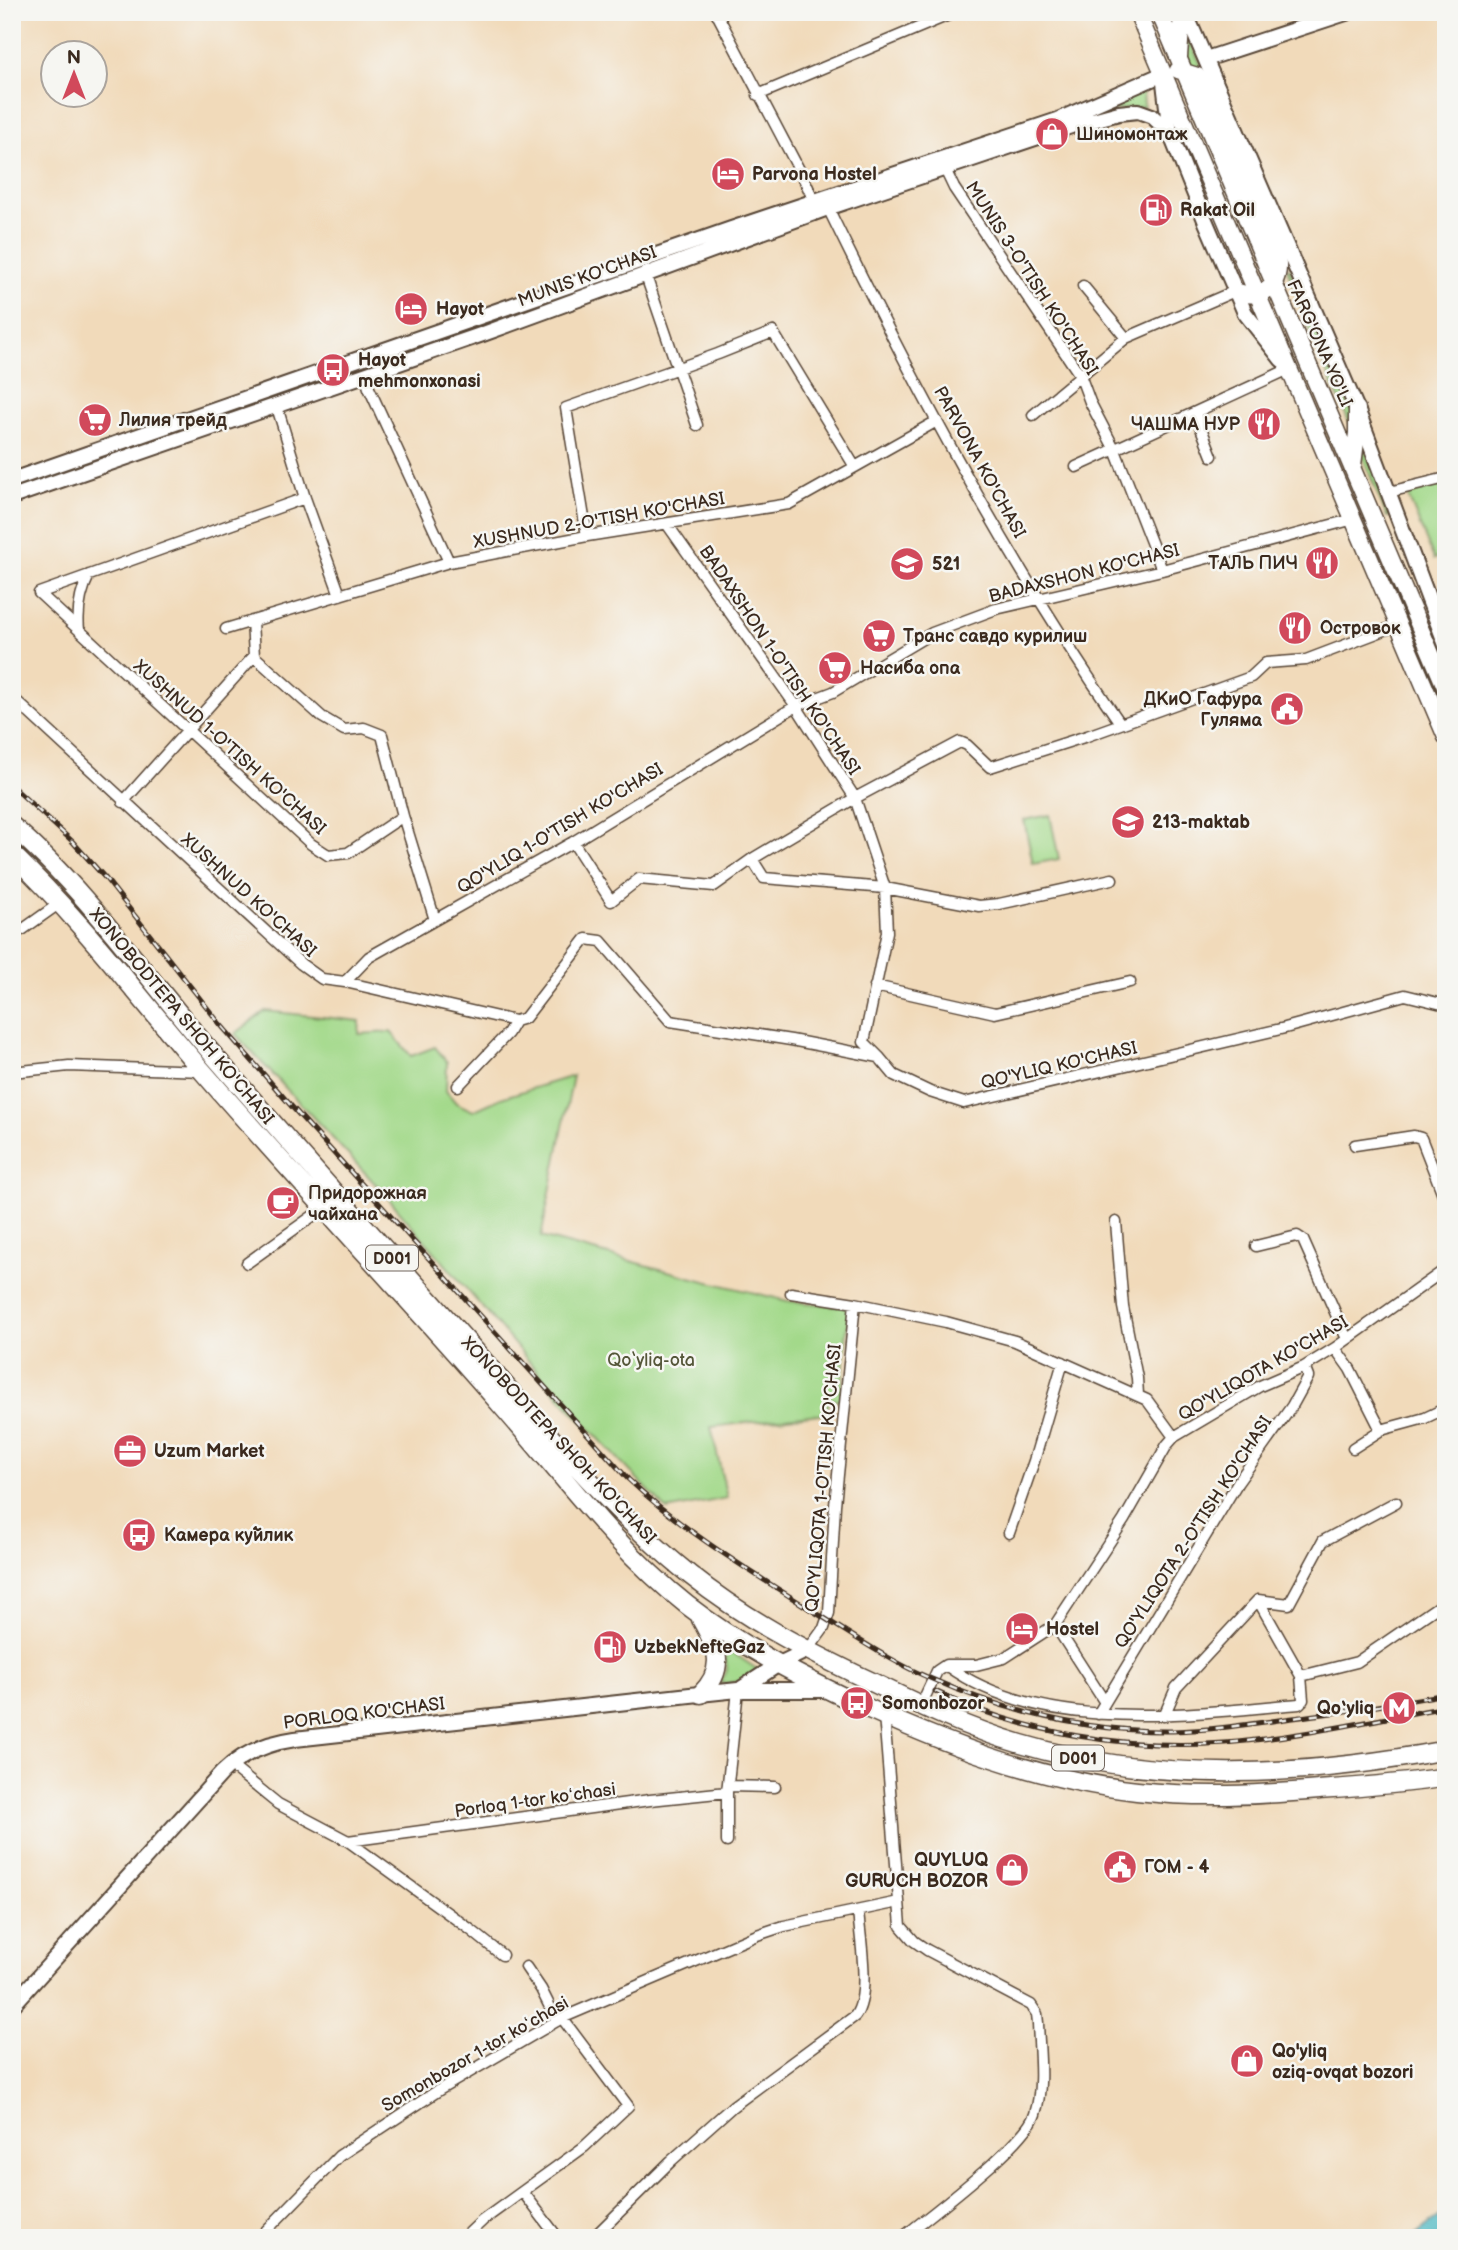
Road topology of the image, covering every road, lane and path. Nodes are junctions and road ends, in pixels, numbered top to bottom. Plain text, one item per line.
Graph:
1 (716, 12) edge
2 (956, 12) edge
3 (1137, 12) edge
4 (1159, 12) edge
5 (1184, 12) edge
6 (1343, 13) edge
7 (1306, 19) edge
8 (1206, 59) junction
9 (1181, 65) junction
10 (1163, 74) junction
11 (1210, 83) junction
12 (758, 95) junction
13 (1170, 133) junction
14 (943, 164) junction
15 (814, 201) junction
16 (828, 208) junction
17 (602, 274) junction
18 (646, 276) junction
19 (1273, 285) junction
20 (1083, 286) dead end
21 (608, 289) junction
22 (1236, 291) junction
23 (1257, 294) junction
24 (477, 318) junction
25 (483, 334) junction
26 (1126, 338) junction
27 (360, 360) junction
28 (678, 369) junction
29 (1289, 369) junction
30 (1080, 375) junction
31 (365, 376) junction
32 (277, 407) junction
33 (1357, 409) junction
34 (1195, 413) junction
35 (1330, 413) junction
36 (1033, 415) dead end
37 (937, 421) junction
38 (697, 425) dead end
39 (1357, 433) junction
40 (1372, 447) junction
41 (1115, 450) junction
42 (1212, 456) dead end
43 (855, 467) junction
44 (1076, 467) dead end
45 (1353, 467) junction
46 (1446, 478) edge
47 (12, 480) edge
48 (1389, 492) junction
49 (12, 497) edge
50 (305, 498) junction
51 (1354, 519) junction
52 (667, 524) junction
53 (587, 536) junction
54 (449, 562) junction
55 (1162, 570) junction
56 (89, 575) junction
57 (340, 595) junction
58 (1038, 598) junction
59 (252, 621) junction
60 (1398, 625) junction
61 (226, 629) dead end
62 (79, 630) junction
63 (1446, 645) edge
64 (254, 656) junction
65 (1446, 689) edge
66 (12, 697) edge
67 (796, 706) junction
68 (1120, 723) junction
69 (187, 729) junction
70 (1446, 737) edge
71 (855, 798) junction
72 (123, 802) junction
73 (403, 816) junction
74 (12, 826) edge
75 (573, 842) junction
76 (12, 854) edge
77 (752, 859) junction
78 (1112, 878) dead end
79 (885, 888) junction
80 (60, 903) junction
81 (435, 920) junction
82 (12, 932) edge
83 (345, 982) junction
84 (1130, 982) dead end
85 (875, 986) junction
86 (1446, 1005) edge
87 (513, 1026) junction
88 (879, 1057) junction
89 (202, 1071) junction
90 (12, 1072) edge
91 (458, 1086) dead end
92 (1354, 1145) dead end
93 (331, 1202) junction
94 (1446, 1202) edge
95 (1116, 1222) dead end
96 (1256, 1246) dead end
97 (247, 1263) dead end
98 (1446, 1269) edge
99 (791, 1293) dead end
100 (855, 1303) junction
101 (1347, 1339) junction
102 (1335, 1348) junction
103 (1063, 1362) junction
104 (1304, 1367) junction
105 (1138, 1395) junction
106 (1446, 1408) edge
107 (1381, 1430) junction
108 (1174, 1437) junction
109 (1353, 1448) dead end
110 (1396, 1502) dead end
111 (1009, 1532) dead end
112 (1258, 1600) junction
113 (1446, 1601) edge
114 (698, 1613) junction
115 (1055, 1625) junction
116 (808, 1650) junction
117 (779, 1664) junction
118 (946, 1665) junction
119 (1301, 1676) junction
120 (738, 1690) junction
121 (831, 1691) junction
122 (701, 1694) junction
123 (1104, 1701) junction
124 (921, 1705) junction
125 (1098, 1714) junction
126 (884, 1716) junction
127 (1164, 1716) junction
128 (1446, 1750) edge
129 (1446, 1758) edge
130 (1369, 1763) junction
131 (230, 1765) junction
132 (1446, 1777) edge
133 (775, 1787) dead end
134 (727, 1789) junction
135 (348, 1841) junction
136 (727, 1842) dead end
137 (899, 1902) junction
138 (858, 1911) junction
139 (502, 1955) dead end
140 (526, 1967) dead end
141 (12, 2006) edge
142 (560, 2019) junction
143 (523, 2192) junction
144 (259, 2238) edge
145 (464, 2238) edge
146 (558, 2238) edge
147 (593, 2238) edge
148 (902, 2238) edge

1 - 12 street
2 - 12 street
3 - 10 main road
4 - 9 main road, FARG'ONA YO'LI
5 - 8 street
5 - 9 main road
6 - 7 street
7 - 8 street
8 - 11 street
9 - 10 main road
9 - 11 main road
9 - 19 main road, FARG'ONA YO'LI
10 - 13 street
10 - 14 street, MUNIS KO'CHASI
10 - 23 main road
11 - 19 main road
11 - 33 street
12 - 15 street
13 - 14 street, MUNIS KO'CHASI
13 - 22 street
14 - 15 street, MUNIS KO'CHASI
14 - 16 street, MUNIS KO'CHASI
14 - 30 street, MUNIS 3-O'TISH KO'CHASI
15 - 17 street, MUNIS KO'CHASI
16 - 18 street, MUNIS KO'CHASI
16 - 37 street, PARVONA KO'CHASI
17 - 21 street
17 - 24 street, MUNIS KO'CHASI
18 - 21 street, MUNIS KO'CHASI
18 - 28 street
19 - 23 main road
19 - 35 main road, FARG'ONA YO'LI
20 - 26 street
21 - 25 street, MUNIS KO'CHASI
22 - 23 main road
22 - 26 street
22 - 29 street
23 - 29 main road
24 - 25 street
24 - 27 street, MUNIS KO'CHASI
25 - 31 street, MUNIS KO'CHASI
26 - 30 street
27 - 31 street
27 - 47 street, MUNIS KO'CHASI
28 - 38 street
28 - 43 street
28 - 53 street
29 - 34 street
29 - 51 main road
30 - 36 street
30 - 41 street, MUNIS 3-O'TISH KO'CHASI
31 - 32 street, MUNIS KO'CHASI
31 - 54 street
32 - 49 street, MUNIS KO'CHASI
32 - 50 street
33 - 39 main road
33 - 40 street
34 - 41 street
34 - 42 street
35 - 39 main road
35 - 45 main road, FARG'ONA YO'LI
37 - 43 street, XUSHNUD 2-O'TISH KO'CHASI
37 - 58 street, PARVONA KO'CHASI
39 - 40 main road
39 - 45 main road
40 - 48 street
41 - 44 street
41 - 55 street, MUNIS 3-O'TISH KO'CHASI
43 - 52 street, XUSHNUD 2-O'TISH KO'CHASI
45 - 65 main road, FARG'ONA YO'LI
46 - 48 street
48 - 63 street
50 - 56 street, XUSHNUD 1-O'TISH KO'CHASI
50 - 57 street
51 - 55 street, BADAXSHON KO'CHASI
51 - 60 main road
52 - 53 street, XUSHNUD 2-O'TISH KO'CHASI
52 - 67 street, BADAXSHON 1-O'TISH KO'CHASI
53 - 54 street, XUSHNUD 2-O'TISH KO'CHASI
54 - 57 street, XUSHNUD 2-O'TISH KO'CHASI
55 - 58 street, BADAXSHON KO'CHASI
56 - 62 street
56 - 62 street, XUSHNUD 1-O'TISH KO'CHASI
57 - 59 street, XUSHNUD 2-O'TISH KO'CHASI
58 - 67 street, BADAXSHON KO'CHASI
58 - 68 street, PARVONA KO'CHASI
59 - 61 street, XUSHNUD 2-O'TISH KO'CHASI
59 - 64 street
60 - 68 street
60 - 70 main road
62 - 69 street, XUSHNUD 1-O'TISH KO'CHASI
64 - 69 street
64 - 73 street
66 - 72 street, XUSHNUD KO'CHASI
67 - 71 street, BADAXSHON 1-O'TISH KO'CHASI
67 - 75 street, QO'YLIQ 1-O'TISH KO'CHASI
68 - 71 street
69 - 72 street
69 - 73 street, XUSHNUD 1-O'TISH KO'CHASI
71 - 77 street
71 - 79 street, BADAXSHON 1-O'TISH KO'CHASI
72 - 83 street, XUSHNUD KO'CHASI
73 - 81 street
74 - 93 highway, XONOBODTEPA SHOH KO'CHASI / D001
75 - 77 street
75 - 81 street, QO'YLIQ 1-O'TISH KO'CHASI
76 - 80 highway, XONOBODTEPA SHOH KO'CHASI / D001
77 - 79 street
78 - 79 street
79 - 85 street, BADAXSHON 1-O'TISH KO'CHASI
80 - 82 street
80 - 89 highway, XONOBODTEPA SHOH KO'CHASI / D001
81 - 83 street, QO'YLIQ 1-O'TISH KO'CHASI
83 - 87 street, XUSHNUD KO'CHASI
84 - 85 street
85 - 88 street, BADAXSHON 1-O'TISH KO'CHASI
86 - 88 street, QO'YLIQ KO'CHASI
87 - 88 street
87 - 91 street
89 - 90 street
89 - 93 highway, XONOBODTEPA SHOH KO'CHASI / D001
92 - 94 street
93 - 97 street
93 - 114 highway, XONOBODTEPA SHOH KO'CHASI / D001
93 - 116 highway, XONOBODTEPA SHOH KO'CHASI / D001
95 - 105 street
96 - 101 street
98 - 101 street, QO'YLIQOTA KO'CHASI
99 - 100 street
100 - 103 street
100 - 116 street, QO'YLIQOTA 1-O'TISH KO'CHASI
101 - 102 street, QO'YLIQOTA KO'CHASI
102 - 104 street, QO'YLIQOTA KO'CHASI
102 - 107 street
103 - 105 street
103 - 111 street
104 - 108 street, QO'YLIQOTA KO'CHASI
104 - 123 street, QO'YLIQOTA 2-O'TISH KO'CHASI
105 - 108 street
106 - 107 street
107 - 109 street
108 - 115 street, QO'YLIQOTA KO'CHASI
110 - 112 street
112 - 119 street
112 - 127 street
113 - 119 street
114 - 117 highway, XONOBODTEPA SHOH KO'CHASI / D001
114 - 122 highway
115 - 118 street, QO'YLIQOTA KO'CHASI
115 - 123 street
116 - 117 street
116 - 124 highway, XONOBODTEPA SHOH KO'CHASI / D001
117 - 120 street
117 - 121 highway, XONOBODTEPA SHOH KO'CHASI / D001
118 - 124 street
118 - 125 street
119 - 127 street
120 - 121 street, PORLOQ KO'CHASI
120 - 122 street, PORLOQ KO'CHASI
120 - 134 street
121 - 126 highway, XONOBODTEPA SHOH KO'CHASI / D001
122 - 131 street, PORLOQ KO'CHASI
123 - 125 street, QO'YLIQOTA 2-O'TISH KO'CHASI
124 - 130 highway, XONOBODTEPA SHOH KO'CHASI / D001
125 - 127 street
126 - 132 highway, XONOBODTEPA SHOH KO'CHASI / D001
126 - 137 street
128 - 130 highway, XONOBODTEPA SHOH KO'CHASI / D001
129 - 130 highway
131 - 135 street
131 - 141 street, PORLOQ KO'CHASI
133 - 134 street, Porloq 1-tor koʻchasi
134 - 135 street, Porloq 1-tor koʻchasi
134 - 136 street
135 - 139 street
137 - 138 street, Somonbozor 1-tor koʻchasi
137 - 148 street
138 - 142 street, Somonbozor 1-tor koʻchasi
138 - 147 street
140 - 142 street
142 - 143 street
142 - 144 street, Somonbozor 1-tor koʻchasi
143 - 145 street
143 - 146 street

